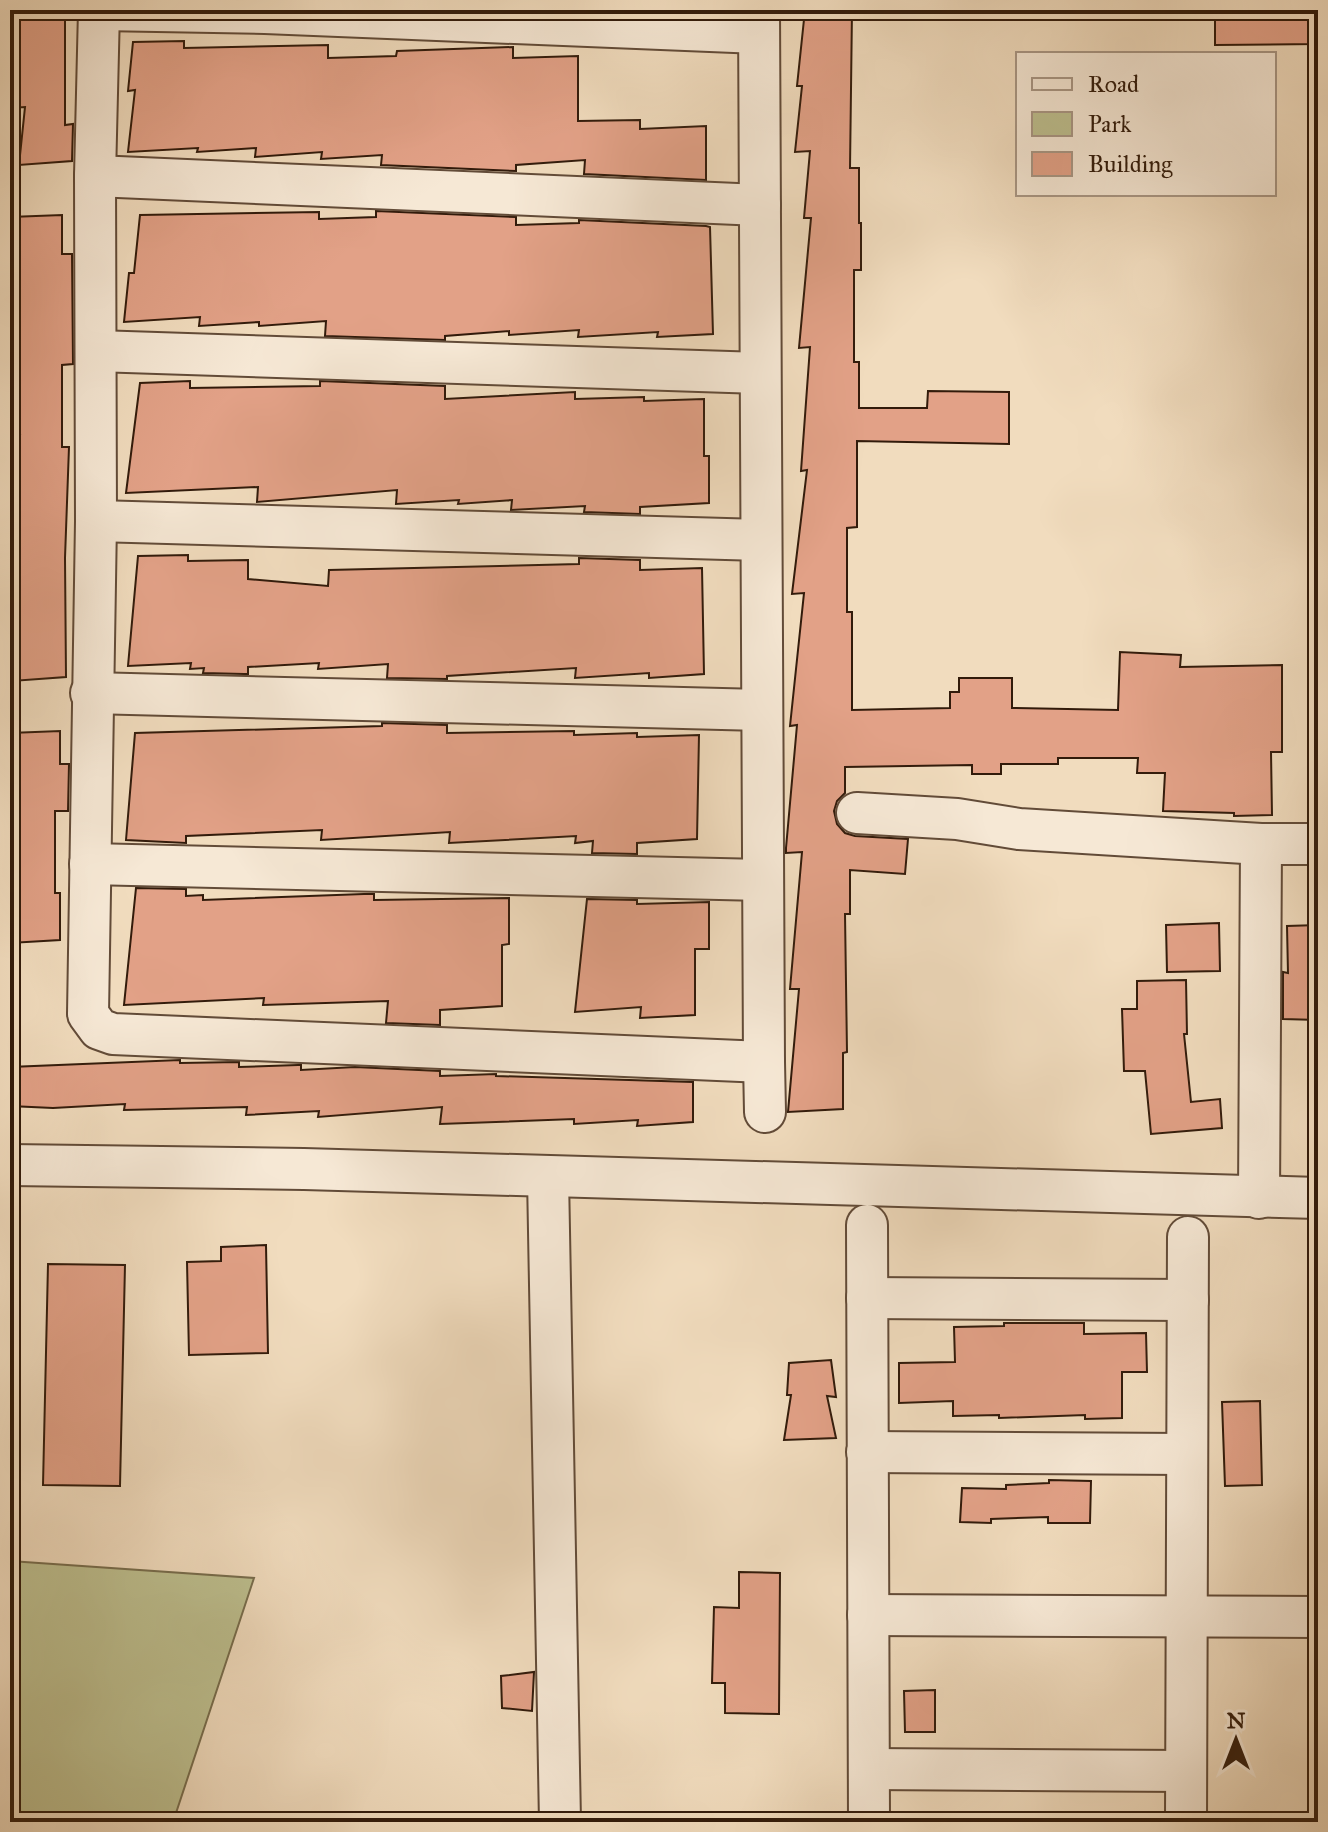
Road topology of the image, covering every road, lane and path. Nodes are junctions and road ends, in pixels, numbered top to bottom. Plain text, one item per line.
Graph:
1 (100, 10) edge
2 (265, 12) edge
3 (759, 22) edge
4 (95, 176) junction
5 (760, 205) junction
6 (96, 351) junction
7 (760, 373) junction
8 (96, 521) junction
9 (761, 540) junction
10 (91, 693) junction
11 (761, 710) junction
12 (857, 813) dead end
13 (1261, 844) junction
14 (1318, 844) edge
15 (90, 864) junction
16 (762, 880) junction
17 (764, 1062) junction
18 (765, 1112) dead end
19 (10, 1165) edge
20 (548, 1177) junction
21 (1259, 1198) junction
22 (1318, 1198) edge
23 (867, 1225) dead end
24 (1188, 1237) dead end
25 (867, 1298) junction
26 (1188, 1300) junction
27 (867, 1452) junction
28 (1187, 1454) junction
29 (868, 1615) junction
30 (1186, 1616) junction
31 (1318, 1617) edge
32 (869, 1769) junction
33 (1186, 1771) junction
34 (560, 1822) edge
35 (869, 1822) edge
36 (1186, 1822) edge

1 - 2 street
1 - 4 street
2 - 3 street
3 - 5 street
4 - 5 street
4 - 6 street
5 - 7 street
6 - 7 street
6 - 8 street
7 - 9 street
8 - 9 street
8 - 10 street
9 - 11 street
10 - 11 street
10 - 15 street
11 - 16 street
12 - 13 street
13 - 14 street
13 - 21 street
15 - 16 street
15 - 17 street
16 - 17 street
17 - 18 street
19 - 20 street
20 - 21 street
20 - 34 street
21 - 22 street
23 - 25 street
24 - 26 street
25 - 26 street
25 - 27 street
26 - 28 street
27 - 28 street
27 - 29 street
28 - 30 street
29 - 30 street
29 - 32 street
30 - 31 street
30 - 33 street
32 - 33 street
32 - 35 street
33 - 36 street

